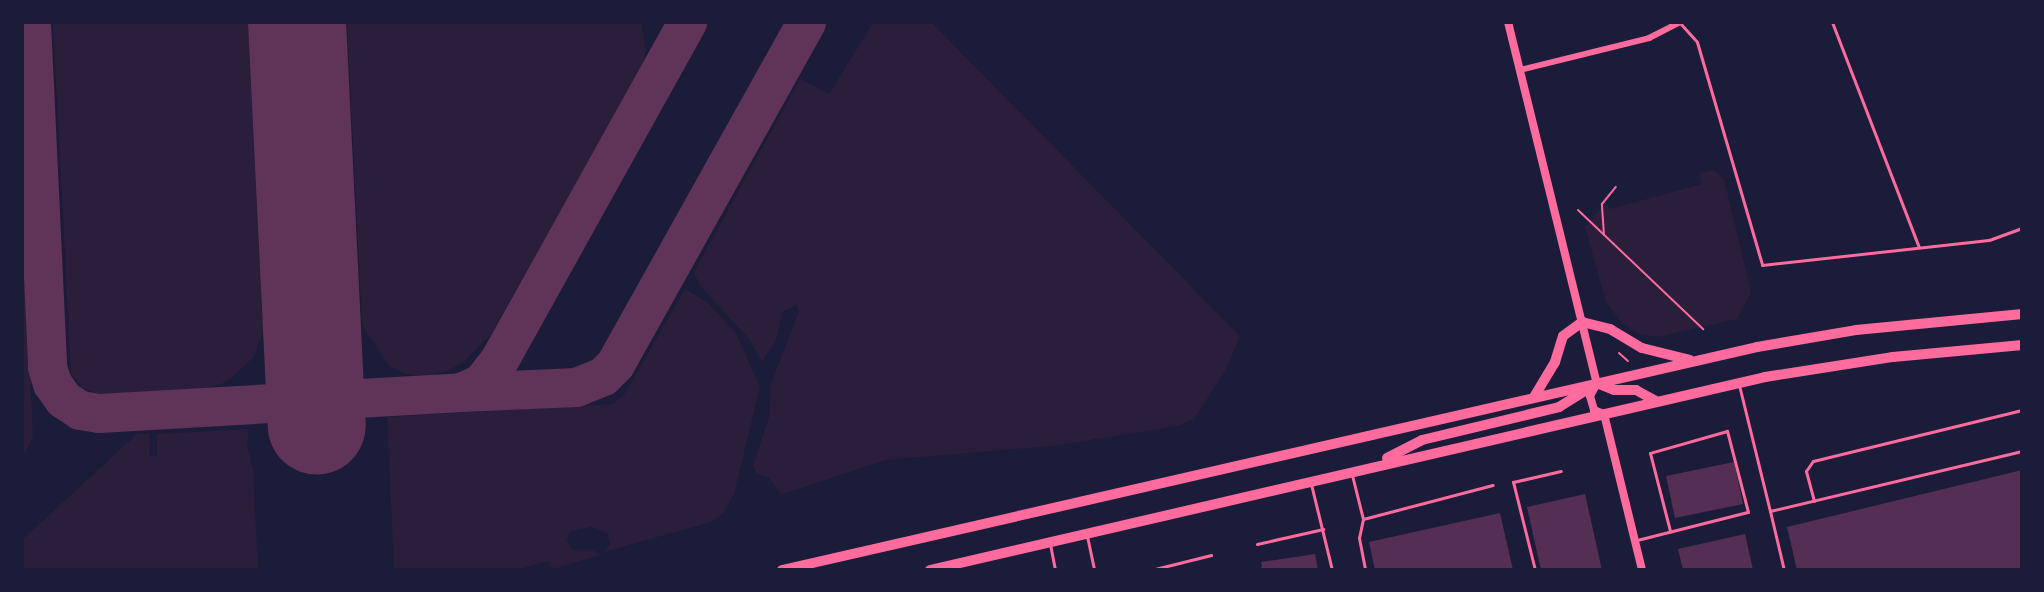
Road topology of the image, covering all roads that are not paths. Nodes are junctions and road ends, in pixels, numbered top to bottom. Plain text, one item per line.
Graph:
1 (1508, 22) edge
2 (1832, 22) edge
3 (1679, 23) edge
4 (1520, 69) junction
5 (2022, 228) edge
6 (1919, 248) junction
7 (2022, 308) edge
8 (2005, 314) junction
9 (2022, 314) edge
10 (1582, 322) junction
11 (2022, 345) edge
12 (1693, 361) junction
13 (1597, 383) junction
14 (1738, 383) junction
15 (1534, 397) junction
16 (1656, 401) junction
17 (2022, 410) edge
18 (1604, 414) junction
19 (2022, 451) edge
20 (1376, 464) junction
21 (1351, 471) junction
22 (1560, 471) dead end
23 (1310, 482) junction
24 (1493, 485) dead end
25 (1814, 502) junction
26 (1770, 512) junction
27 (1363, 519) junction
28 (1323, 529) junction
29 (1670, 531) junction
30 (1087, 534) junction
31 (1635, 540) junction
32 (1049, 542) junction
33 (1257, 544) dead end
34 (1211, 555) dead end
35 (782, 570) edge
36 (930, 570) edge
37 (1055, 570) edge
38 (1094, 570) edge
39 (1151, 570) edge
40 (1332, 570) edge
41 (1365, 570) edge
42 (1534, 570) edge
43 (1642, 570) edge
44 (1784, 570) edge

1 - 4 street
2 - 6 lane
3 - 4 street
3 - 6 lane
4 - 10 street
5 - 6 lane
7 - 8 highway
8 - 9 highway
8 - 12 highway
10 - 12 highway
10 - 13 street
10 - 15 highway
11 - 14 highway
12 - 13 highway
13 - 15 highway
13 - 16 highway
13 - 18 street
13 - 20 highway
14 - 16 highway
14 - 26 lane
15 - 35 highway
16 - 18 highway
17 - 25 lane
18 - 20 highway
18 - 31 street
19 - 25 lane
20 - 21 highway
21 - 23 highway
21 - 27 lane
22 - 42 lane
23 - 28 lane
23 - 30 highway
24 - 27 lane
25 - 26 lane
26 - 44 lane
27 - 41 lane
28 - 33 lane
28 - 40 lane
29 - 29 lane
29 - 31 lane
30 - 32 highway
30 - 38 lane
31 - 43 street
32 - 36 highway
32 - 37 lane
34 - 39 lane

